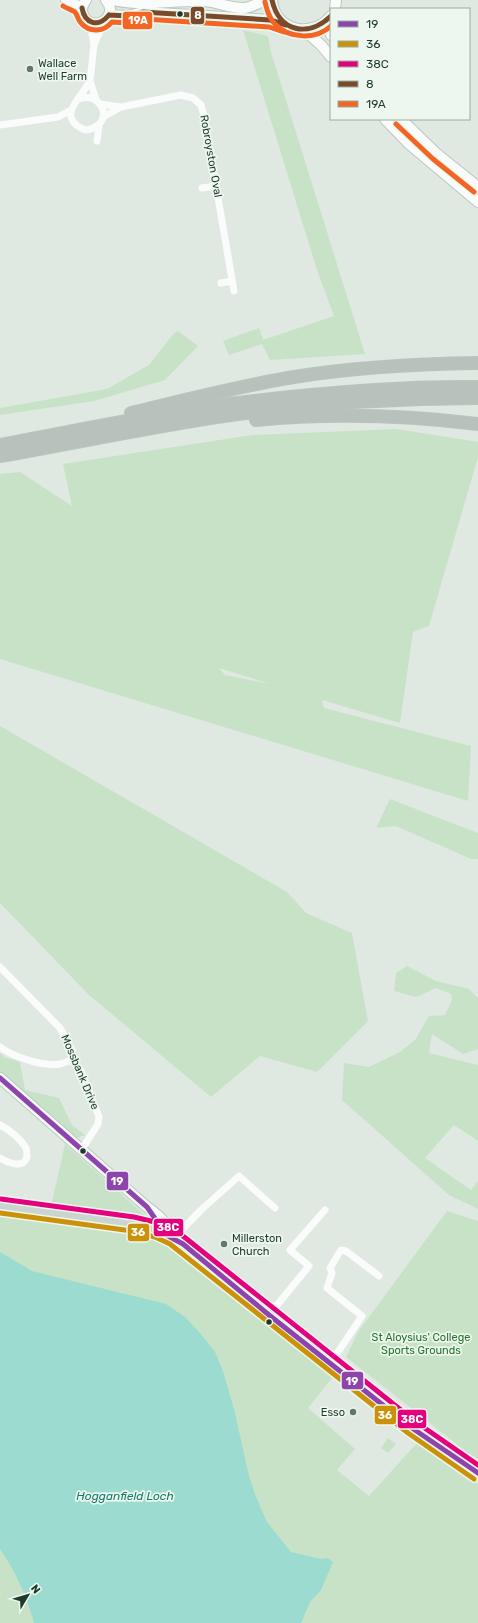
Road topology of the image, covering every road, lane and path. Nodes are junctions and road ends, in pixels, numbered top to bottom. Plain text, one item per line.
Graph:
1 (66, 0) edge
2 (106, 0) edge
3 (112, 0) edge
4 (265, 0) edge
5 (272, 0) edge
6 (84, 4) edge
7 (107, 18) junction
8 (330, 18) edge
9 (90, 22) junction
10 (286, 25) junction
11 (304, 30) junction
12 (94, 45) junction
13 (330, 56) edge
14 (90, 81) junction
15 (79, 99) junction
16 (98, 101) junction
17 (121, 107) junction
18 (71, 110) junction
19 (58, 117) junction
20 (103, 117) junction
21 (386, 120) edge
22 (402, 120) edge
23 (74, 122) junction
24 (0, 125) edge
25 (98, 125) junction
26 (86, 130) junction
27 (216, 186) junction
28 (478, 187) edge
29 (202, 188) dead end
30 (478, 202) edge
31 (232, 281) junction
32 (221, 283) dead end
33 (234, 291) dead end
34 (478, 363) edge
35 (478, 387) edge
36 (478, 398) edge
37 (478, 424) edge
38 (30, 439) junction
39 (82, 441) junction
40 (0, 445) edge
41 (0, 456) edge
42 (0, 967) edge
43 (0, 1047) edge
44 (72, 1060) junction
45 (0, 1078) edge
46 (0, 1126) edge
47 (82, 1150) junction
48 (0, 1158) edge
49 (0, 1206) edge
50 (146, 1207) junction
51 (275, 1208) dead end
52 (325, 1210) dead end
53 (157, 1230) junction
54 (174, 1238) junction
55 (379, 1276) dead end
56 (269, 1315) junction
57 (330, 1364) junction
58 (478, 1473) edge

1 - 6 street
2 - 7 street
3 - 4 street
5 - 10 street
6 - 9 street
7 - 9 street
7 - 10 street
7 - 12 street
8 - 11 street
9 - 12 street
10 - 11 street
11 - 13 street
12 - 14 street
14 - 15 street
14 - 16 street
15 - 16 street
15 - 18 street
16 - 17 street
16 - 20 street
17 - 20 street
17 - 27 street, Robroyston Oval
18 - 19 street
18 - 23 street
19 - 23 street
19 - 24 street
20 - 25 street
21 - 30 street
22 - 28 street
23 - 26 street
25 - 26 street
25 - 26 street
27 - 29 street
27 - 31 street, Robroyston Oval
31 - 32 street
31 - 33 street, Robroyston Oval
34 - 38 highway
35 - 38 highway
36 - 39 highway
37 - 39 highway
38 - 40 highway
39 - 41 highway
42 - 44 street, Mossbank Drive
43 - 44 street
44 - 47 street, Mossbank Drive
45 - 47 street
46 - 48 street
47 - 50 street
49 - 53 main road
50 - 53 street
50 - 54 street
51 - 54 street
52 - 56 street
53 - 54 main road
54 - 56 main road
55 - 57 street
56 - 57 main road
57 - 58 main road

